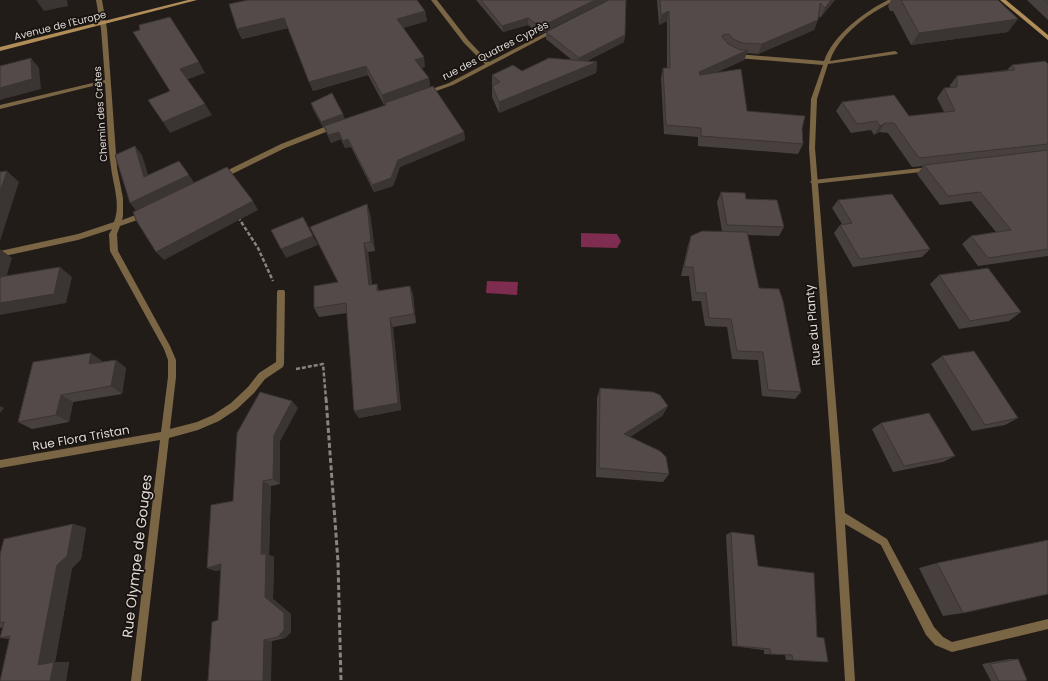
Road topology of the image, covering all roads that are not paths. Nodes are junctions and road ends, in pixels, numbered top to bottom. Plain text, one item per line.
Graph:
1 (99, 0) edge
2 (194, 0) edge
3 (434, 0) edge
4 (892, 0) edge
5 (1004, 0) edge
6 (103, 23) junction
7 (559, 29) edge
8 (1048, 38) edge
9 (0, 49) edge
10 (895, 53) dead end
11 (732, 54) edge
12 (826, 63) junction
13 (488, 64) junction
14 (107, 81) junction
15 (422, 94) edge
16 (0, 107) edge
17 (342, 123) edge
18 (938, 168) edge
19 (216, 180) edge
20 (813, 182) junction
21 (148, 213) edge
22 (116, 225) junction
23 (0, 254) edge
24 (281, 292) road end
25 (165, 435) junction
26 (0, 464) edge
27 (840, 516) junction
28 (1048, 624) edge
29 (136, 681) edge
30 (850, 681) edge

1 - 6 street, Chemin des Crêtes
2 - 6 main road, Avenue de l'Europe
3 - 13 street
4 - 12 street, Rue du Planty
5 - 8 main road
6 - 9 main road, Avenue de l'Europe
6 - 14 street, Chemin des Crêtes
7 - 13 street, rue des Quatres Cyprès
10 - 12 street
11 - 12 street
12 - 20 street, Rue du Planty
13 - 15 street, rue des Quatres Cyprès
14 - 16 street
14 - 22 street, Chemin des Crêtes
17 - 19 street
18 - 20 street
20 - 27 street, Rue du Planty
21 - 22 street
22 - 23 street
22 - 25 street, Rue Olympe de Gouges
24 - 25 street
25 - 26 street, Rue Flora Tristan
25 - 29 street, Rue Olympe de Gouges
27 - 28 street
27 - 30 street, Rue du Planty

